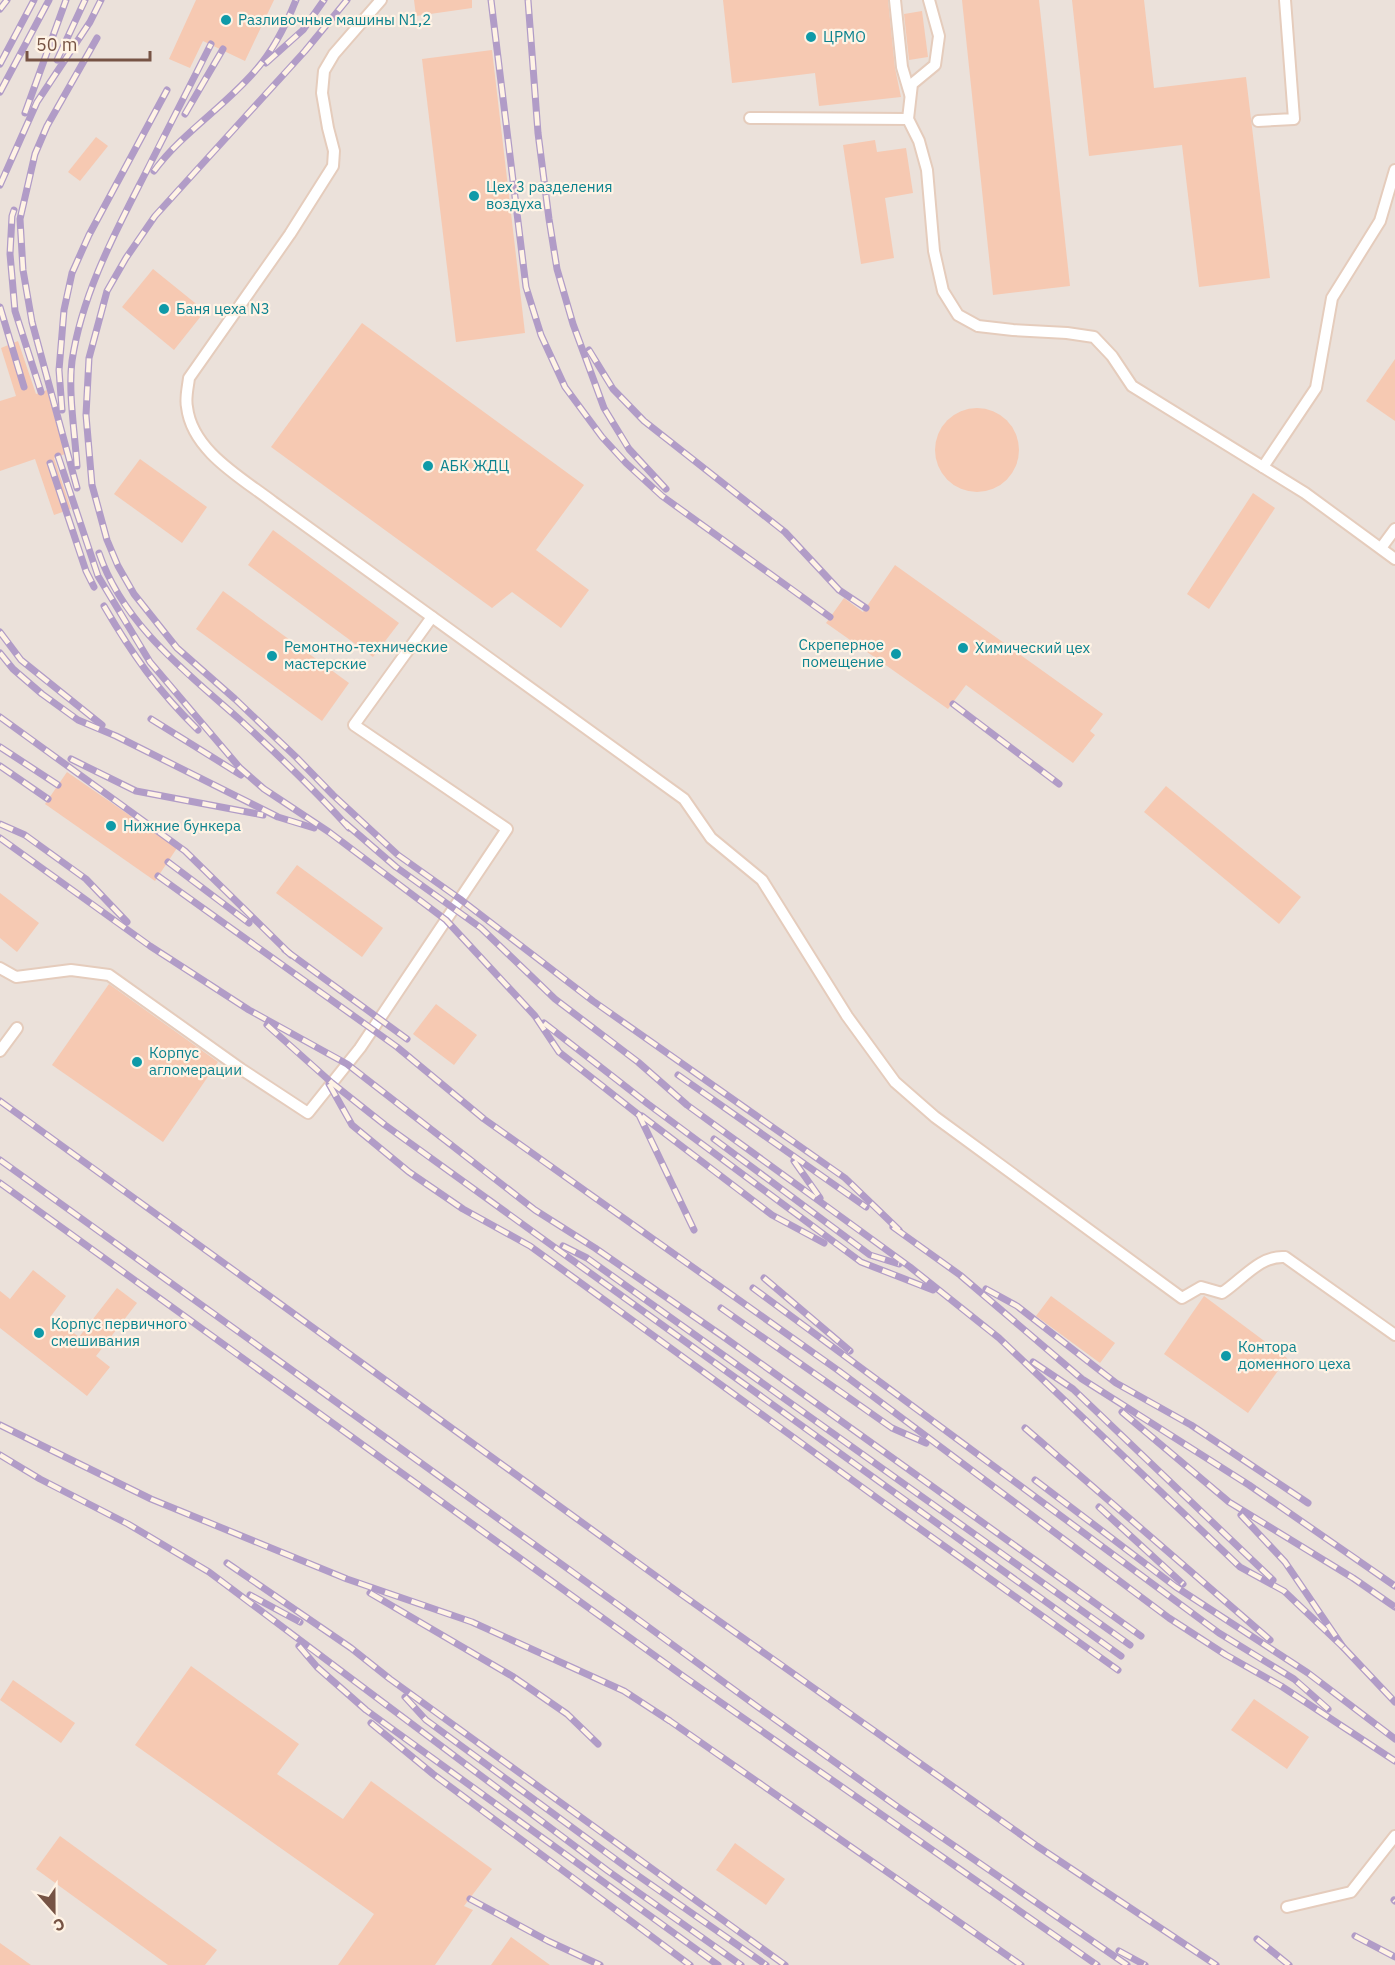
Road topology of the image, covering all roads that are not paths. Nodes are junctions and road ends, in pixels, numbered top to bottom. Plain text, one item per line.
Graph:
1 (381, 0) edge
2 (896, 0) edge
3 (929, 0) edge
4 (1285, 0) edge
5 (911, 97) junction
6 (750, 118) dead end
7 (908, 119) junction
8 (1258, 121) dead end
9 (1395, 170) edge
10 (1263, 467) junction
11 (1395, 529) edge
12 (1381, 548) junction
13 (1395, 559) edge
14 (432, 617) junction
15 (0, 968) edge
16 (17, 1028) dead end
17 (0, 1051) edge
18 (1395, 1335) edge
19 (1395, 1836) edge
20 (1287, 1908) dead end

1 - 14 lane
2 - 5 lane
3 - 5 lane
4 - 8 lane
5 - 7 lane
6 - 7 lane
7 - 10 lane
9 - 10 lane
10 - 12 lane
11 - 12 lane
12 - 13 lane
14 - 15 lane
14 - 18 lane
16 - 17 lane
19 - 20 lane

